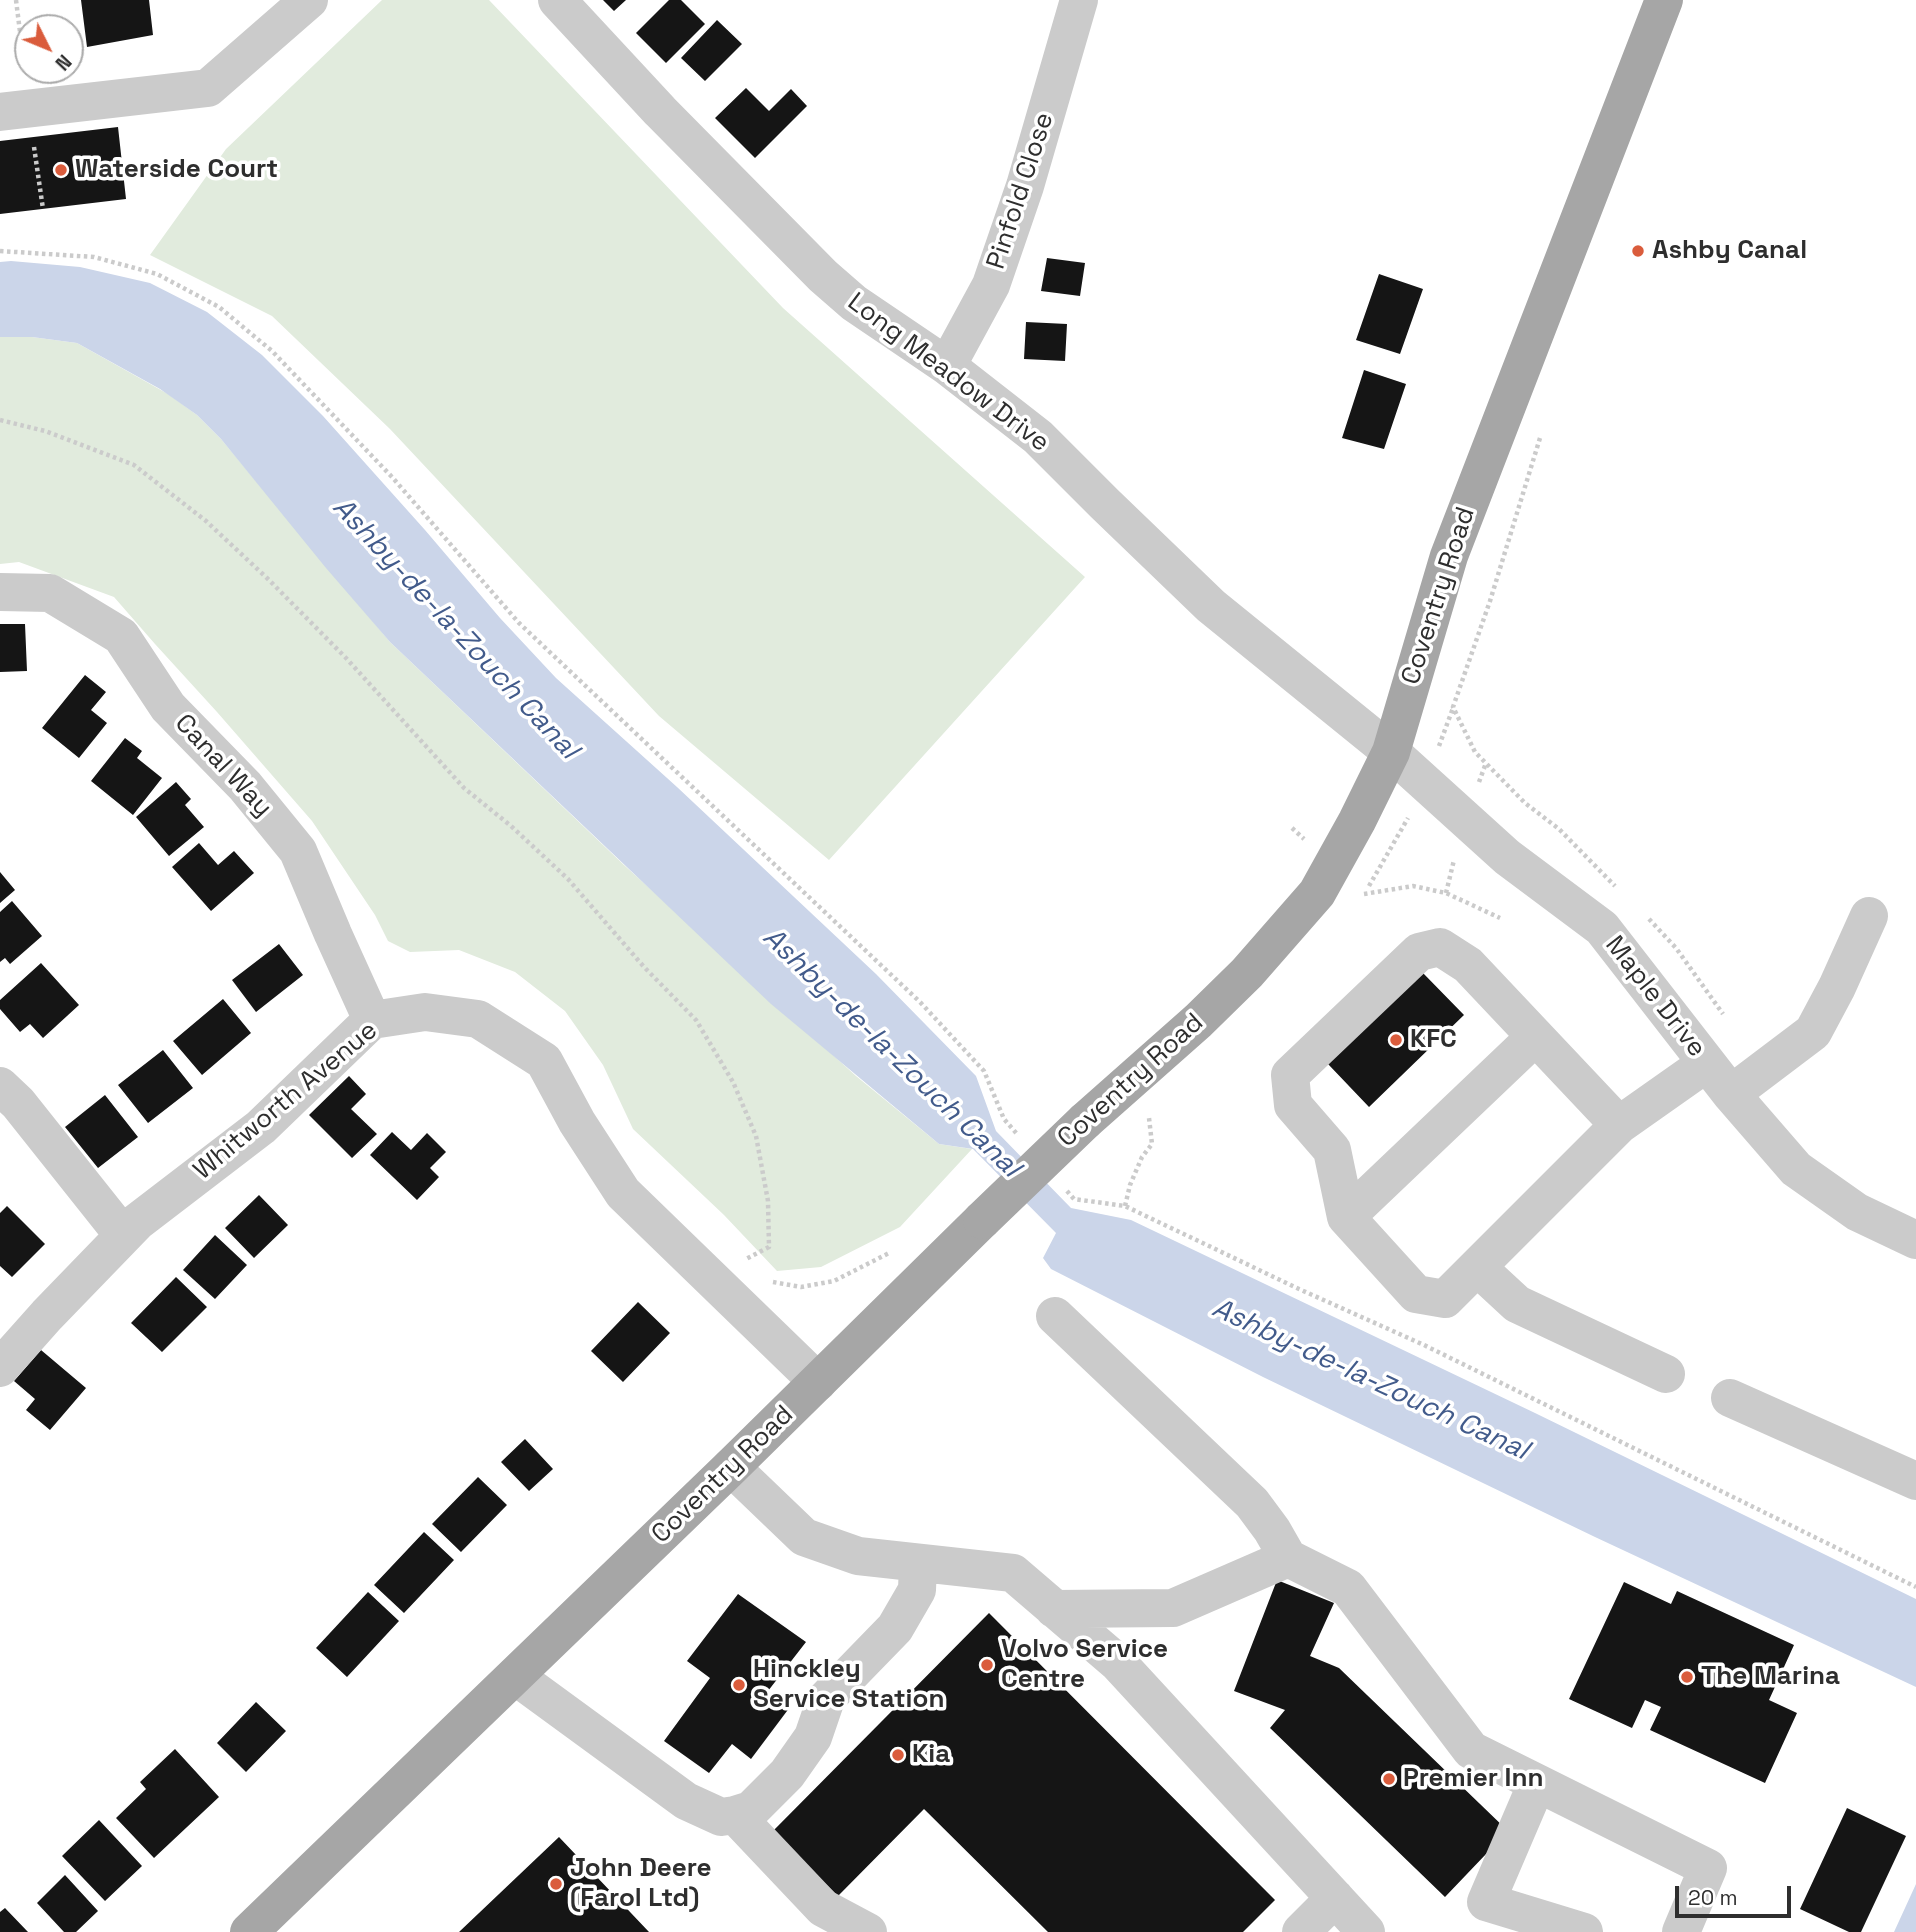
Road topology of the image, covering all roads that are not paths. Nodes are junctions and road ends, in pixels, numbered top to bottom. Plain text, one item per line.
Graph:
1 (309, 0) edge
2 (557, 0) edge
3 (1664, 0) edge
4 (1069, 3) edge
5 (0, 112) edge
6 (947, 366) junction
7 (0, 593) edge
8 (1391, 752) junction
9 (1869, 916) dead end
10 (372, 1020) junction
11 (1535, 1037) junction
12 (1707, 1063) junction
13 (0, 1086) edge
14 (1731, 1094) junction
15 (1619, 1125) junction
16 (1346, 1217) junction
17 (123, 1235) junction
18 (1916, 1240) edge
19 (1477, 1267) junction
20 (1055, 1316) dead end
21 (0, 1368) edge
22 (1666, 1374) dead end
23 (818, 1382) junction
24 (1730, 1398) dead end
25 (732, 1467) junction
26 (1916, 1482) edge
27 (1288, 1558) junction
28 (918, 1563) junction
29 (1054, 1609) junction
30 (515, 1676) junction
31 (1537, 1783) junction
32 (735, 1815) junction
33 (1335, 1898) junction
34 (249, 1932) edge
35 (868, 1932) edge
36 (1301, 1932) edge
37 (1366, 1932) edge
38 (1584, 1932) edge
39 (1681, 1932) edge

1 - 5 street
2 - 6 street, Long Meadow Drive
3 - 8 main road, Coventry Road
4 - 6 street, Pinfold Close
6 - 8 street, Long Meadow Drive
7 - 10 street, Canal Way
8 - 12 street, Maple Drive
8 - 23 main road, Coventry Road, bridge
9 - 14 street
10 - 17 street, Whitworth Avenue
10 - 23 street, Whitworth Avenue
11 - 15 street
11 - 16 street
11 - 16 street
12 - 14 street, Maple Drive
12 - 15 street
13 - 17 street
14 - 18 street, Maple Drive
15 - 19 street
16 - 19 street
17 - 21 street, Whitworth Avenue
19 - 22 street
20 - 27 street
23 - 25 main road, Coventry Road
24 - 26 street
25 - 28 street
25 - 30 main road, Coventry Road
27 - 29 street
27 - 31 street
28 - 29 street
28 - 32 street
29 - 33 street
30 - 32 street
30 - 34 main road, Coventry Road
31 - 38 street
31 - 39 street
32 - 35 street
33 - 36 street
33 - 37 street

